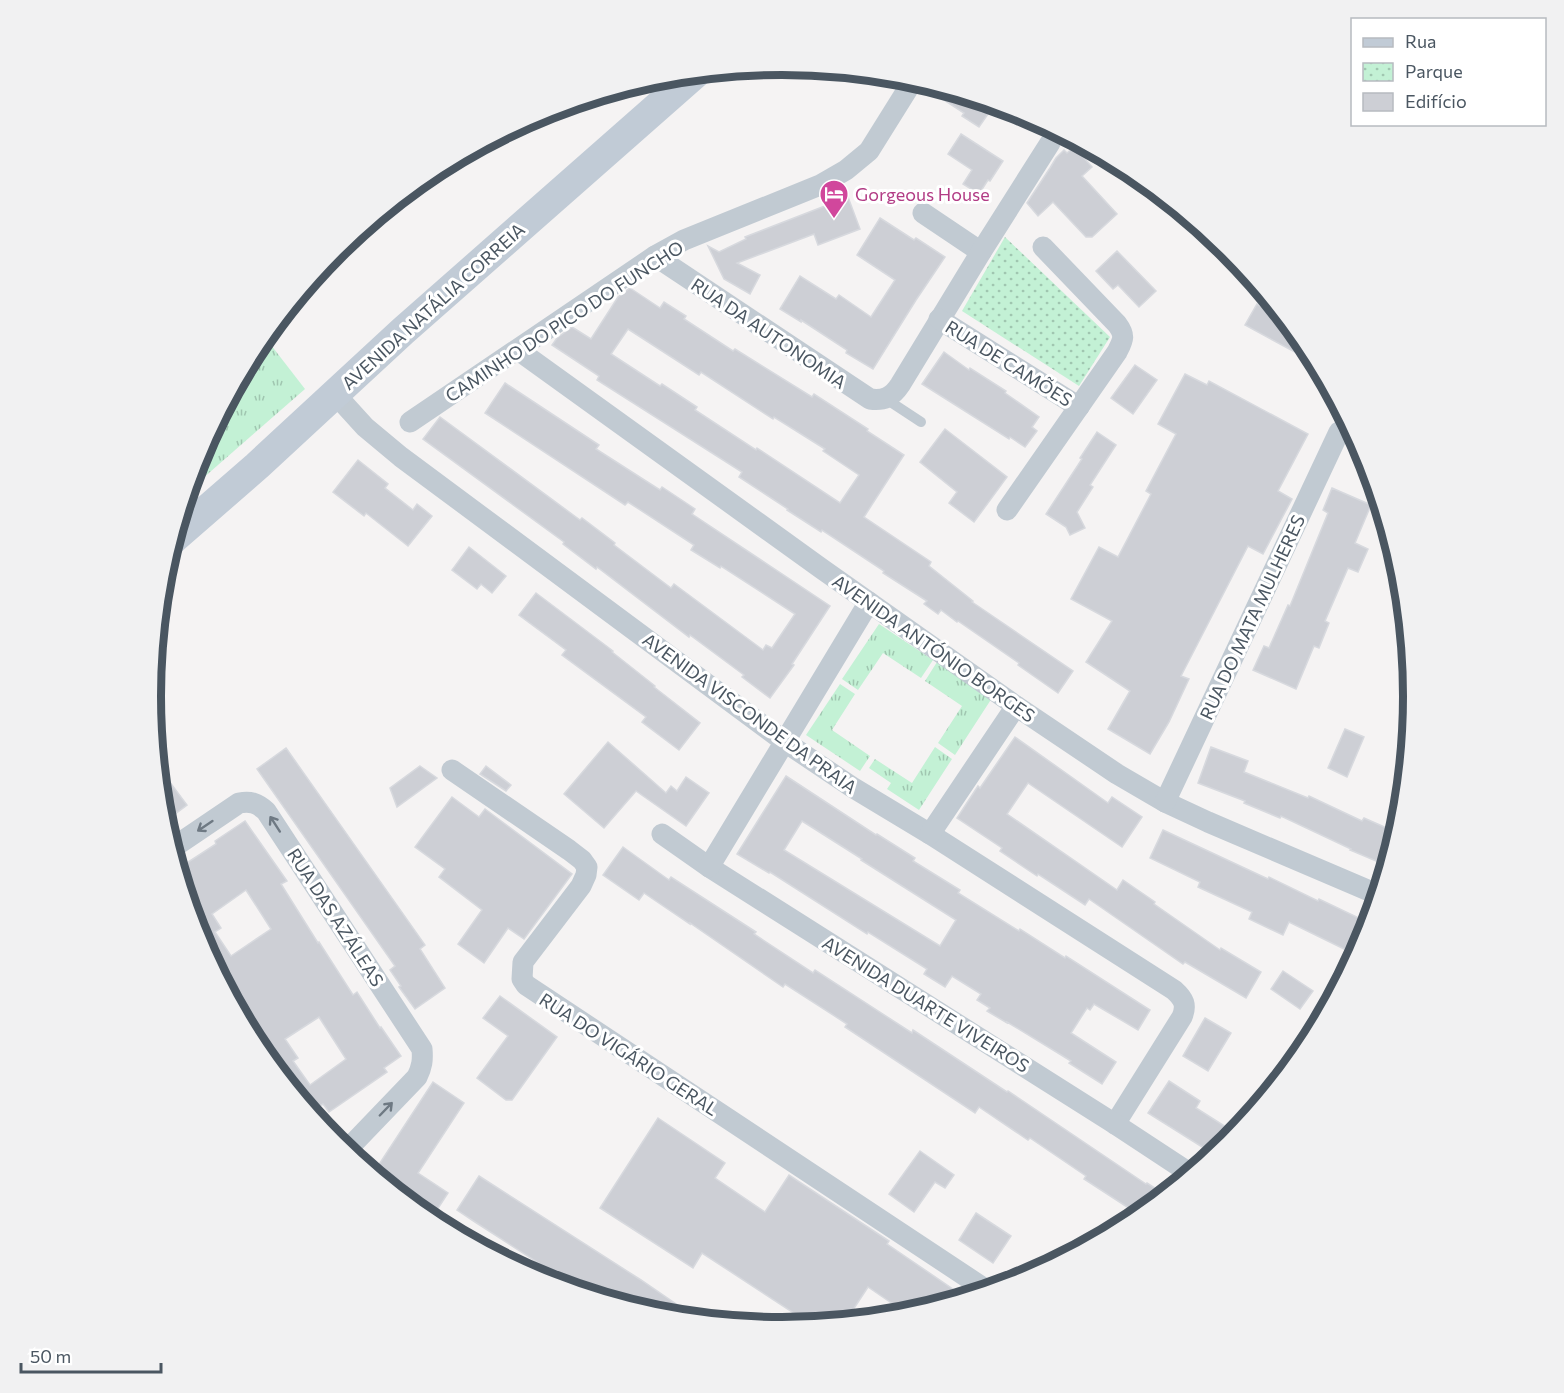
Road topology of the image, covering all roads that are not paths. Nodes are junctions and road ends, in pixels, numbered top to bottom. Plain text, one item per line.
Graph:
1 (685, 83) edge
2 (908, 88) edge
3 (1050, 143) dead end
4 (923, 213) dead end
5 (1043, 247) dead end
6 (981, 252) junction
7 (655, 256) junction
8 (939, 319) junction
9 (518, 350) junction
10 (335, 393) junction
11 (886, 399) junction
12 (1079, 407) junction
13 (410, 422) dead end
14 (921, 422) dead end
15 (1340, 432) dead end
16 (1008, 510) dead end
17 (184, 530) edge
18 (869, 602) junction
19 (1016, 706) junction
20 (785, 741) junction
21 (452, 770) dead end
22 (1165, 802) junction
23 (662, 834) dead end
24 (930, 834) junction
25 (179, 844) edge
26 (709, 867) junction
27 (1372, 892) edge
28 (1115, 1124) junction
29 (352, 1145) edge
30 (1185, 1170) edge
31 (980, 1286) edge

1 - 10 street, AVENIDA NATÁLIA CORREIA
2 - 7 street, CAMINHO DO PICO DO FUNCHO
3 - 6 street
4 - 6 street
5 - 12 street
6 - 8 street
7 - 9 street, CAMINHO DO PICO DO FUNCHO
7 - 11 street, RUA DA AUTONOMIA
8 - 11 street
8 - 12 street, RUA DE CAMÕES
9 - 13 street, CAMINHO DO PICO DO FUNCHO
9 - 18 street, AVENIDA ANTÓNIO BORGES
10 - 17 street, AVENIDA NATÁLIA CORREIA
10 - 20 street, AVENIDA VISCONDE DA PRAIA
11 - 14 lane
12 - 16 street
15 - 22 street, RUA DO MATA MULHERES
18 - 19 street, AVENIDA ANTÓNIO BORGES
18 - 20 street
19 - 22 street, AVENIDA ANTÓNIO BORGES
19 - 24 street
20 - 24 street, AVENIDA VISCONDE DA PRAIA
20 - 26 street
21 - 31 street, RUA DO VIGÁRIO GERAL
22 - 27 street, AVENIDA ANTÓNIO BORGES
23 - 26 street, AVENIDA DUARTE VIVEIROS
24 - 28 street, AVENIDA VISCONDE DA PRAIA
29 -> 25 street, RUA DAS AZÁLEAS
26 - 28 street, AVENIDA DUARTE VIVEIROS
28 - 30 street, AVENIDA DUARTE VIVEIROS

